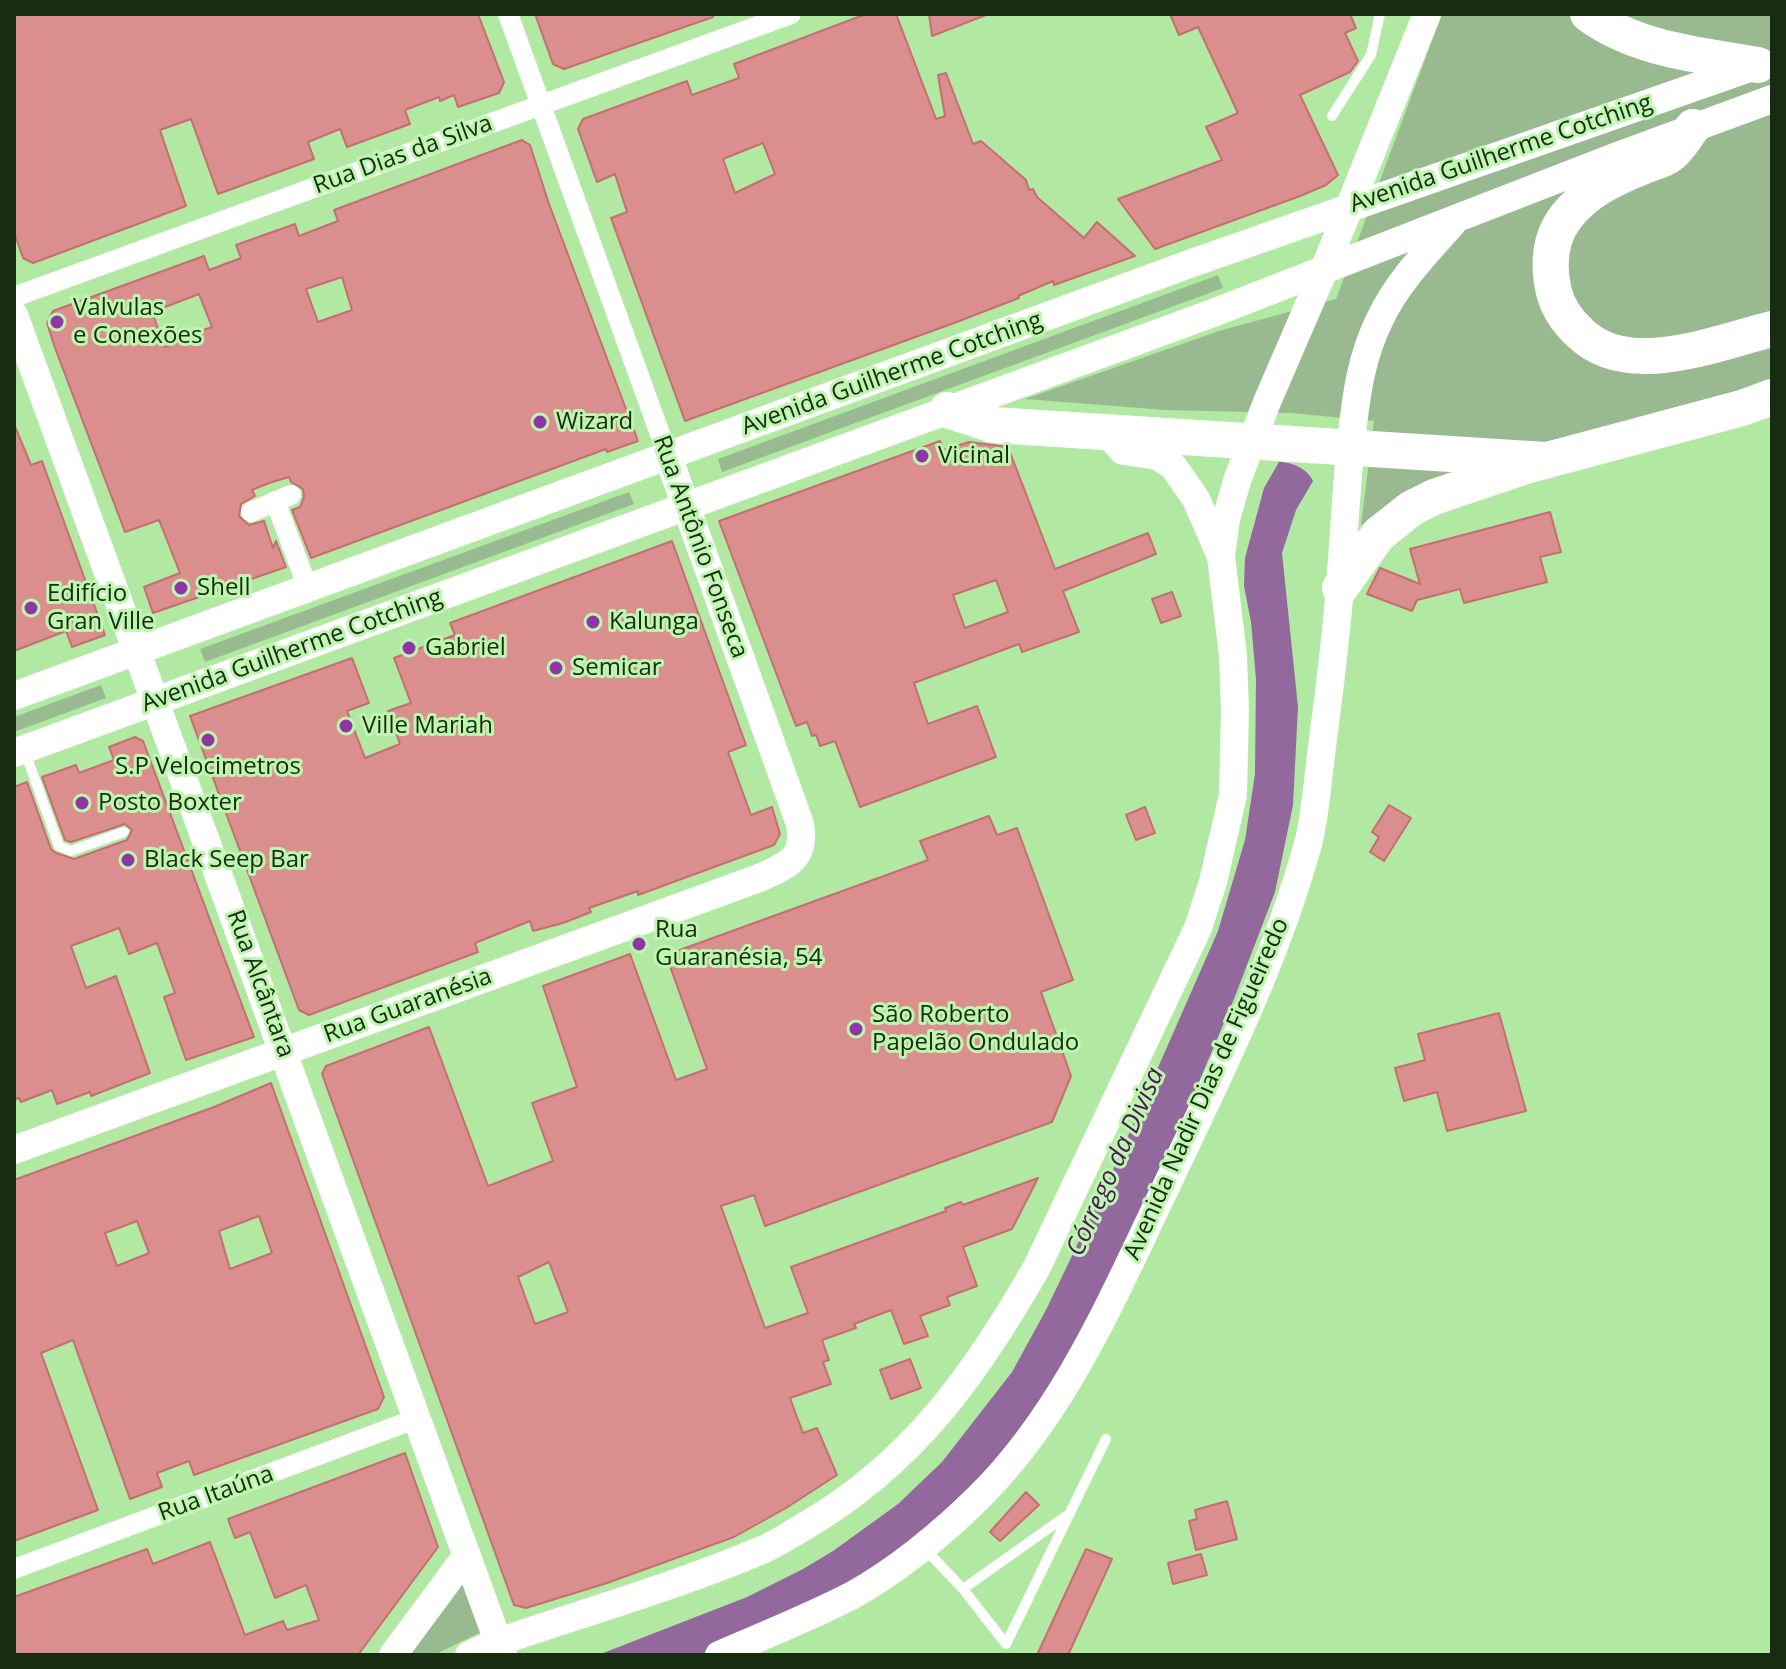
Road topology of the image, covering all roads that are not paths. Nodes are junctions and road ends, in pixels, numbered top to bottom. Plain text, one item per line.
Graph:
1 (508, 14) edge
2 (791, 14) edge
3 (1380, 14) edge
4 (1588, 14) edge
5 (1421, 17) edge
6 (1765, 62) edge
7 (1772, 99) edge
8 (542, 105) junction
9 (1332, 116) dead end
10 (1693, 127) junction
11 (1349, 207) junction
12 (1455, 221) junction
13 (1324, 270) junction
14 (14, 297) edge
15 (14, 315) edge
16 (1772, 329) edge
17 (1772, 397) edge
18 (947, 410) junction
19 (1106, 432) junction
20 (1253, 441) junction
21 (1351, 448) junction
22 (668, 456) junction
23 (1545, 460) junction
24 (686, 507) junction
25 (251, 512) dead end
26 (1221, 557) junction
27 (308, 588) junction
28 (1340, 588) junction
29 (138, 650) junction
30 (14, 696) edge
31 (156, 701) junction
32 (19, 751) edge
33 (124, 832) dead end
34 (798, 855) joint
35 (284, 1051) junction
36 (14, 1150) edge
37 (418, 1418) junction
38 (1106, 1439) dead end
39 (1069, 1514) junction
40 (923, 1546) junction
41 (467, 1555) junction
42 (15, 1565) edge
43 (963, 1589) junction
44 (501, 1648) edge
45 (393, 1655) edge
46 (469, 1655) edge
47 (719, 1655) edge

1 - 8 street, Rua Antônio Fonseca
2 - 8 street, Rua Dias da Silva
3 - 9 lane
4 - 6 highway
5 - 11 main road
6 - 11 main road, Avenida Guilherme Cotching
7 - 10 main road, Avenida Guilherme Cotching
8 - 14 street, Rua Dias da Silva
8 - 22 street, Rua Antônio Fonseca
10 - 12 main road, Avenida Guilherme Cotching
10 - 16 highway
11 - 13 main road
11 - 22 main road, Avenida Guilherme Cotching
12 - 13 main road, Avenida Guilherme Cotching
12 - 21 main road, Avenida Nadir Dias de Figueiredo
13 - 18 main road, Avenida Guilherme Cotching
13 - 20 main road
15 - 29 main road, Rua Alcântara
17 - 23 highway
18 - 19 highway
18 - 24 main road, Avenida Guilherme Cotching
19 - 20 highway
19 - 26 main road
20 - 21 highway
20 - 26 main road
21 - 23 highway
21 - 28 main road, Avenida Nadir Dias de Figueiredo
22 - 24 main road, Rua Antônio Fonseca
22 - 27 main road, Avenida Guilherme Cotching
23 - 28 highway
24 - 31 main road, Avenida Guilherme Cotching
24 - 34 main road, Rua Antônio Fonseca
25 - 27 street
26 - 44 main road
27 - 29 main road, Avenida Guilherme Cotching
28 - 40 main road, Avenida Nadir Dias de Figueiredo
29 - 30 main road, Avenida Guilherme Cotching
29 - 31 main road, Rua Alcântara
31 - 32 main road, Avenida Guilherme Cotching
31 - 35 main road, Rua Alcântara
32 - 33 lane
34 - 35 main road, Rua Guaranésia
35 - 36 main road, Rua Guaranésia
35 - 37 main road, Rua Alcântara
37 - 41 main road, Rua Alcântara
37 - 42 street, Rua Itaúna
38 - 39 lane
39 - 43 lane
39 - 43 lane
40 - 43 lane
40 - 47 main road, Avenida Nadir Dias de Figueiredo
41 - 44 main road, Rua Alcântara
41 - 45 main road
44 - 46 main road

